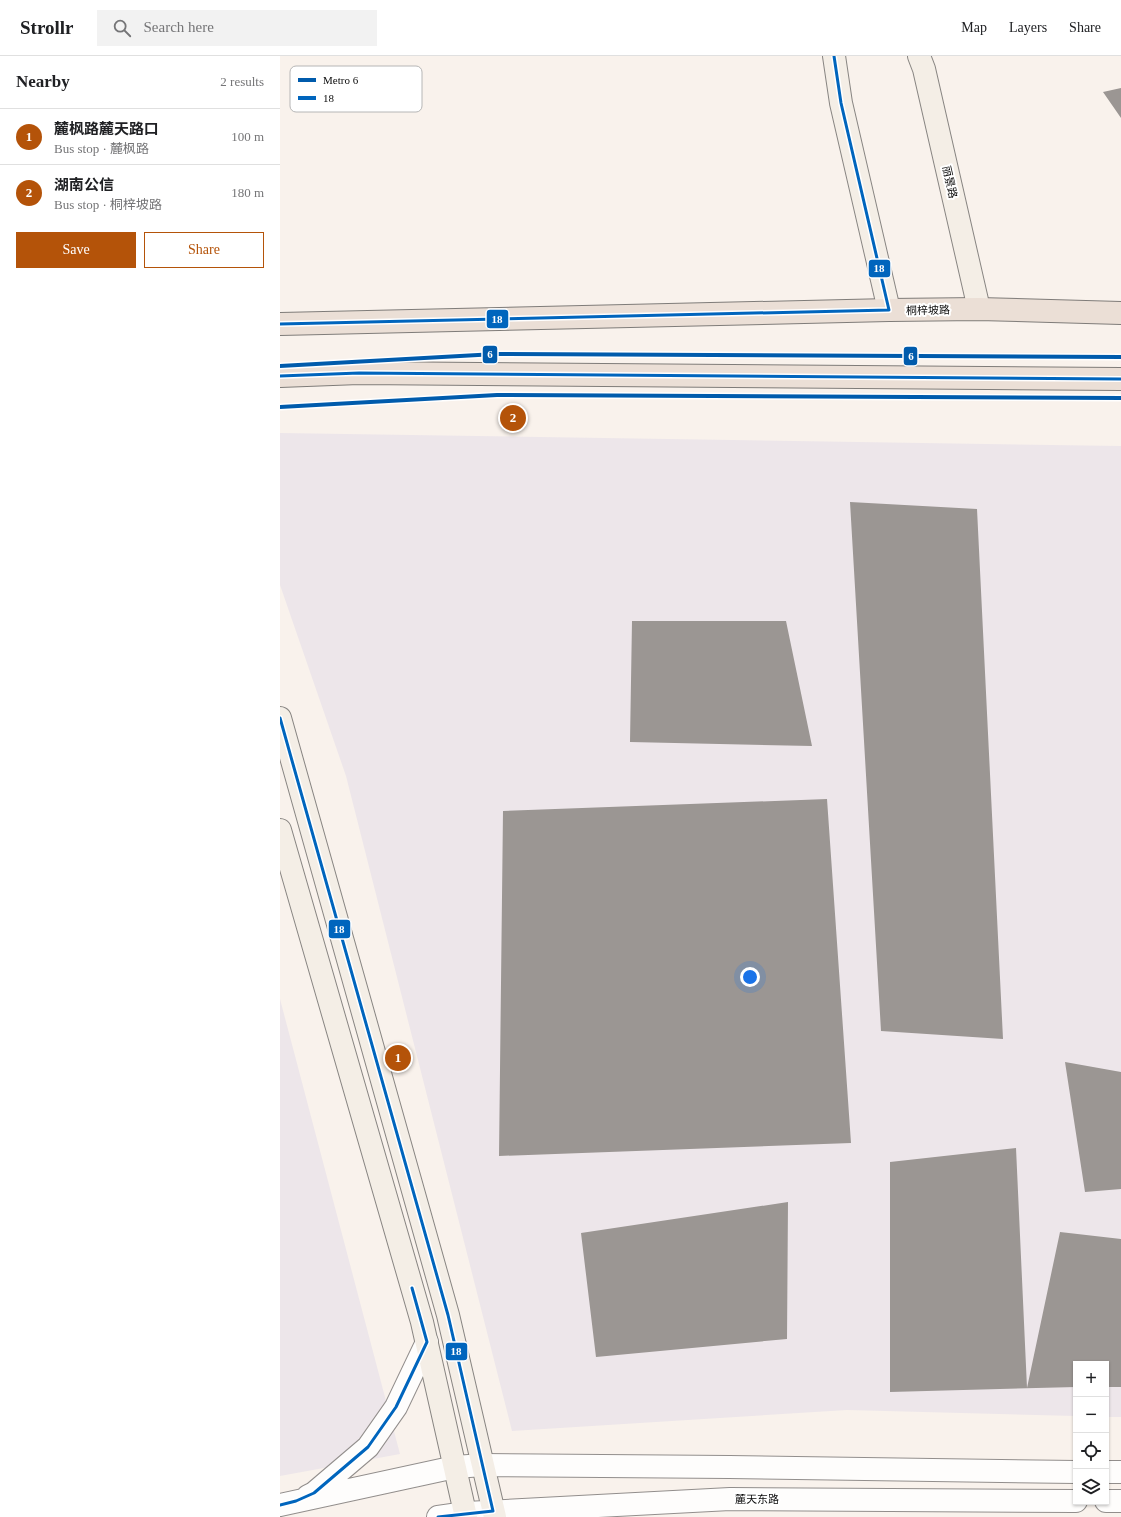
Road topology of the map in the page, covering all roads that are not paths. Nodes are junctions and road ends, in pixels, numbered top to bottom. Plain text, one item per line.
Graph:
1 (834, 56) edge
2 (919, 56) edge
3 (979, 309) junction
4 (889, 310) junction
5 (1121, 313) edge
6 (280, 324) edge
7 (280, 376) edge
8 (1121, 379) edge
9 (280, 718) edge
10 (280, 830) edge
11 (427, 1342) junction
12 (483, 1466) junction
13 (455, 1467) junction
14 (1073, 1472) edge
15 (1109, 1472) edge
16 (1121, 1472) edge
17 (1073, 1501) edge
18 (1109, 1501) edge
19 (1121, 1501) edge
20 (288, 1503) edge
21 (494, 1514) edge
22 (466, 1515) edge
23 (438, 1517) edge

1 - 4 main road
2 - 3 main road, 丽景路
3 - 4 main road, 桐梓坡路
3 - 5 main road, 桐梓坡路
4 - 6 main road, 桐梓坡路
7 - 8 main road
9 - 12 main road
10 - 11 main road
11 - 13 main road
11 - 20 street
12 - 13 street
12 - 14 street
12 - 21 main road
13 - 20 street
13 - 22 main road
15 - 16 street
17 - 21 street, 麓天东路
18 - 19 street
21 - 22 street, 麓天东路
22 - 23 street, 麓天东路

